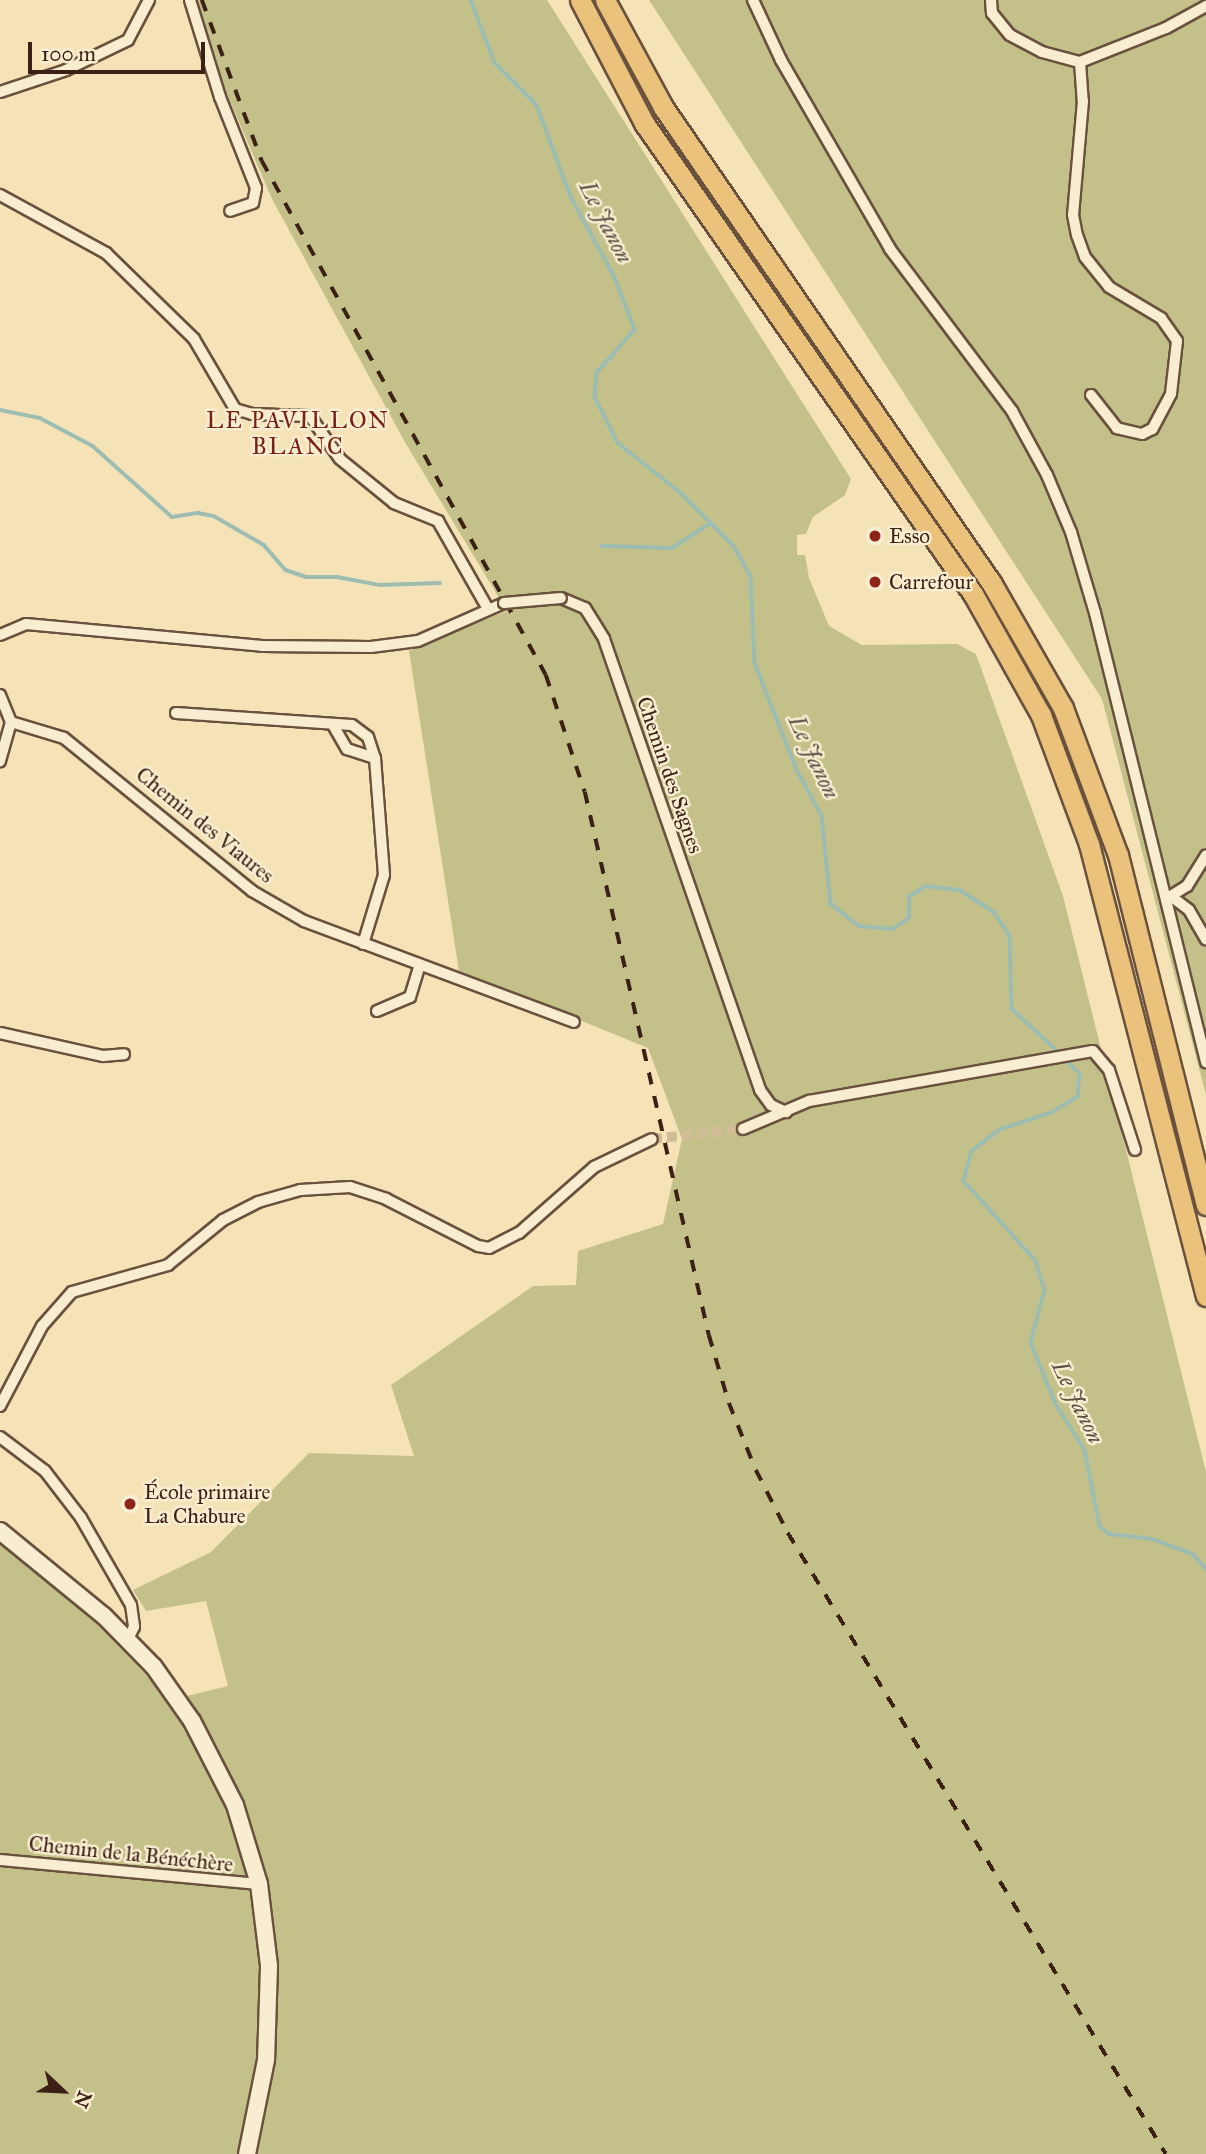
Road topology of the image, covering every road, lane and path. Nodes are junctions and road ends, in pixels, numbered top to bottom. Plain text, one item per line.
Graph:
1 (149, 0) edge
2 (190, 0) edge
3 (580, 0) edge
4 (605, 0) edge
5 (753, 0) edge
6 (991, 0) edge
7 (1206, 6) edge
8 (1080, 62) junction
9 (0, 92) edge
10 (0, 195) edge
11 (230, 211) dead end
12 (1091, 395) dead end
13 (488, 609) junction
14 (0, 635) edge
15 (0, 695) edge
16 (176, 713) dead end
17 (11, 722) junction
18 (333, 725) junction
19 (375, 758) junction
20 (0, 761) edge
21 (1206, 856) edge
22 (1169, 898) junction
23 (1206, 939) edge
24 (363, 944) junction
25 (420, 965) junction
26 (377, 1011) dead end
27 (574, 1022) dead end
28 (0, 1033) edge
29 (124, 1054) dead end
30 (1206, 1063) edge
31 (786, 1112) junction
32 (743, 1129) tunnel mouth
33 (652, 1139) tunnel mouth
34 (1135, 1150) dead end
35 (1206, 1205) edge
36 (1206, 1296) edge
37 (0, 1406) edge
38 (0, 1437) edge
39 (0, 1531) edge
40 (128, 1639) junction
41 (0, 1860) edge
42 (259, 1884) junction
43 (247, 2154) edge

1 - 9 street
2 - 11 street
3 - 36 highway
4 - 35 highway
5 - 22 street
6 - 8 street
7 - 8 street
8 - 12 street
10 - 13 street
13 - 14 street, Chemin des Sagnes
13 - 31 street, Chemin des Sagnes, bridge
15 - 17 street
16 - 18 street
17 - 20 street
17 - 24 street, Chemin des Viaures
18 - 19 street
18 - 19 street
19 - 24 street
21 - 22 street
22 - 23 street
22 - 30 street
24 - 25 street, Chemin des Viaures
25 - 26 street
25 - 27 street, Chemin des Viaures
28 - 29 street
31 - 32 street
31 - 34 street
33 - 37 street
38 - 40 street
39 - 40 main road
40 - 42 main road
41 - 42 street, Chemin de la Bénéchère
42 - 43 main road

